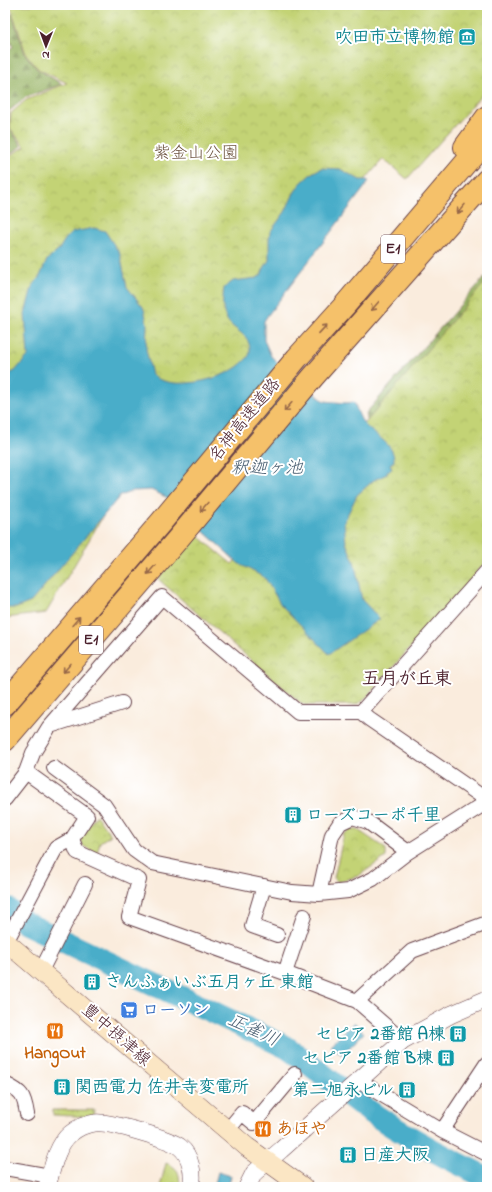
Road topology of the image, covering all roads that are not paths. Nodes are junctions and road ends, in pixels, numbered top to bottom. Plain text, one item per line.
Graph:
1 (487, 117) edge
2 (487, 138) edge
3 (487, 180) edge
4 (345, 305) junction
5 (487, 571) edge
6 (122, 703) dead end
7 (5, 704) edge
8 (361, 712) junction
9 (49, 727) junction
10 (5, 740) edge
11 (26, 772) junction
12 (53, 792) junction
13 (5, 799) edge
14 (98, 800) junction
15 (487, 801) edge
16 (87, 816) junction
17 (72, 839) junction
18 (408, 852) junction
19 (85, 884) dead end
20 (264, 886) junction
21 (320, 894) junction
22 (304, 916) dead end
23 (487, 923) edge
24 (277, 935) dead end
25 (6, 941) edge
26 (41, 971) junction
27 (285, 973) junction
28 (487, 999) edge
29 (357, 1001) junction
30 (403, 1041) junction
31 (487, 1063) edge
32 (295, 1074) dead end
33 (5, 1084) edge
34 (356, 1084) junction
35 (27, 1114) dead end
36 (227, 1130) junction
37 (442, 1131) junction
38 (487, 1154) edge
39 (267, 1162) junction
40 (5, 1168) edge
41 (49, 1181) edge
42 (191, 1187) edge
43 (247, 1187) edge
44 (304, 1187) edge

1 - 4 highway
2 - 4 highway, 名神高速道路 / E1
3 -> 10 highway, 名神高速道路 / E1
7 -> 4 highway, 名神高速道路 / E1
5 - 8 street
6 - 9 street
8 - 9 street
8 - 15 street
9 - 11 street
11 - 12 street
11 - 13 street
12 - 14 street
12 - 16 street
14 - 16 street
14 - 20 street
15 - 18 street
16 - 17 street
17 - 25 street
17 - 27 street
18 - 21 street
18 - 21 street
19 - 26 street
20 - 21 street
20 - 24 street
22 - 27 street
23 - 29 street
25 - 26 main road, 豊中摂津線
26 - 36 main road, 豊中摂津線
27 - 29 street
28 - 30 street
29 - 30 street
30 - 34 street
31 - 37 street
32 - 36 street
33 - 35 street
34 - 37 street
34 - 39 street
36 - 39 main road, 豊中摂津線
37 - 38 street
39 - 43 street
39 - 44 main road, 豊中摂津線
40 - 41 street
41 - 42 street

